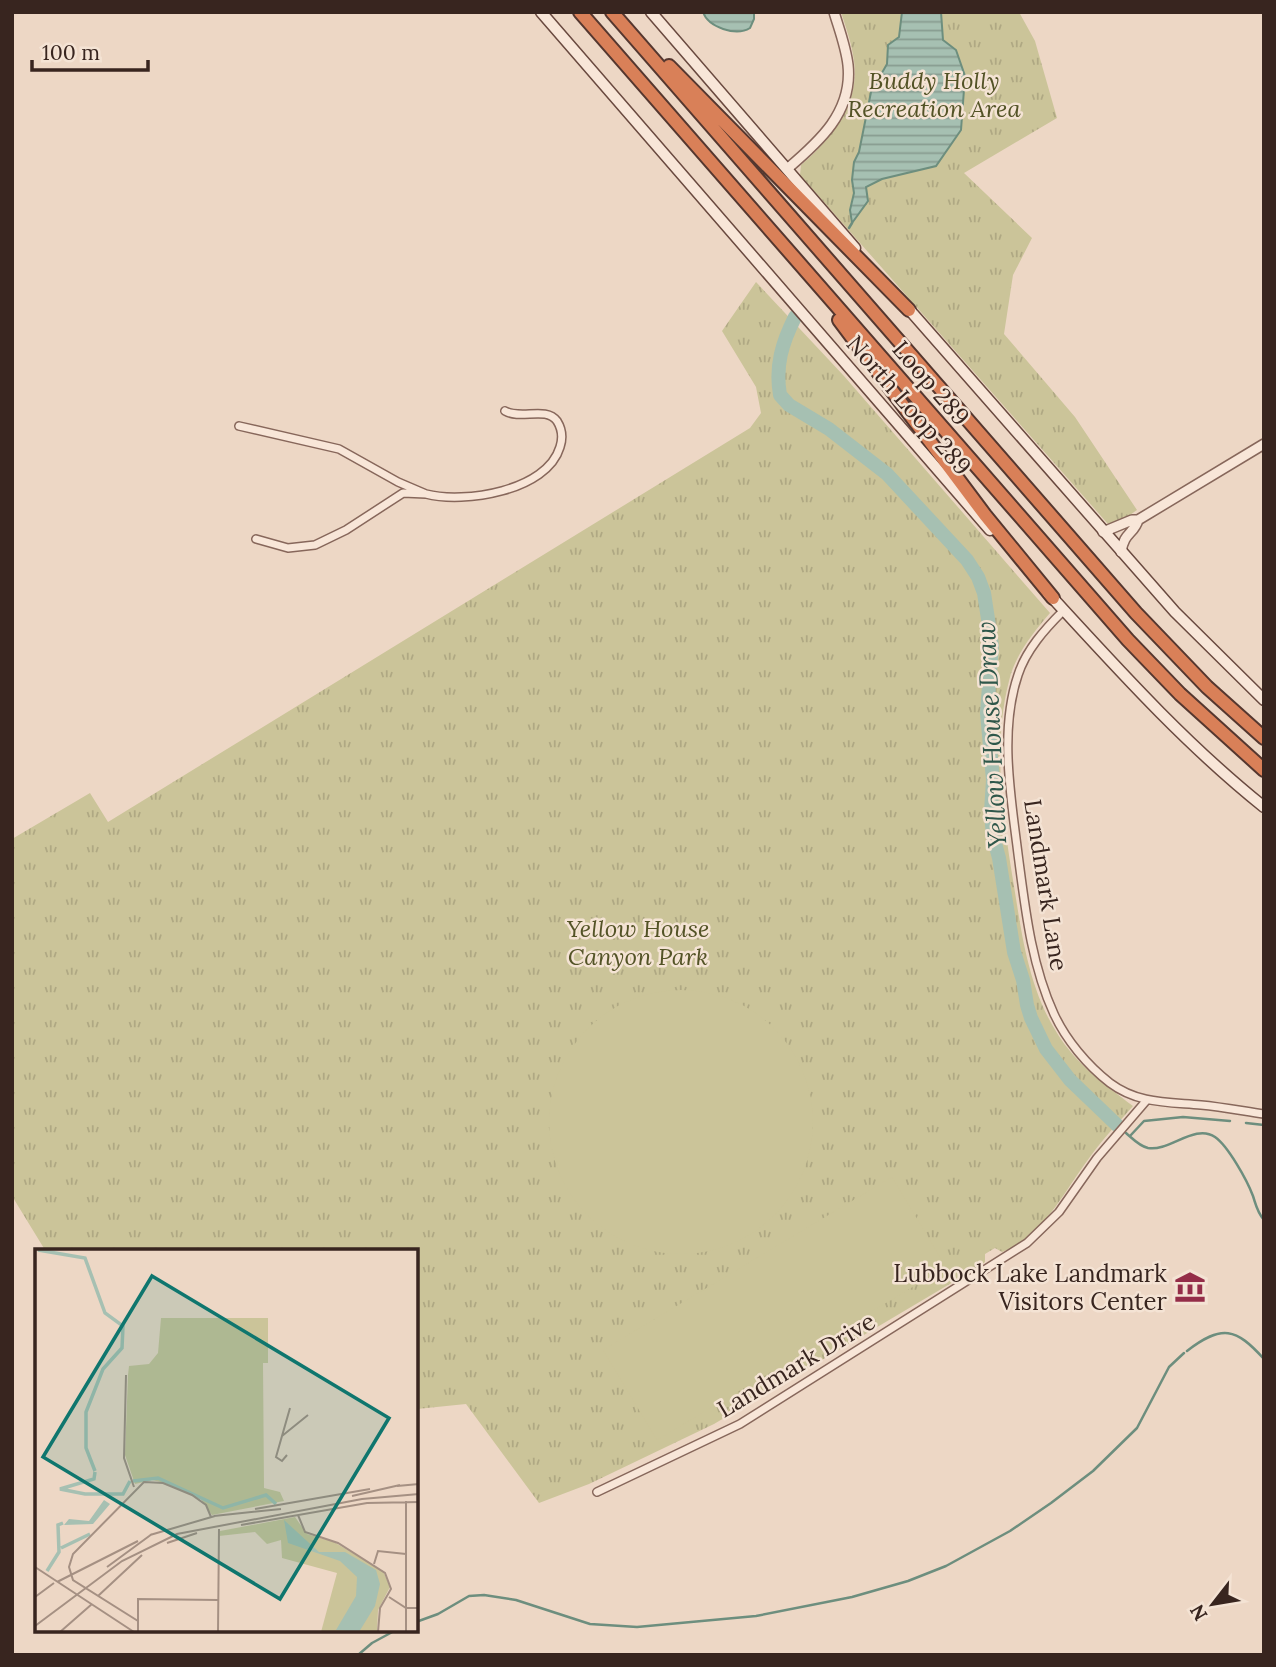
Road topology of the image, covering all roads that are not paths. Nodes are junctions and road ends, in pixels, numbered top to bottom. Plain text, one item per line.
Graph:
1 (541, 12) edge
2 (580, 12) edge
3 (651, 12) edge
4 (834, 12) edge
5 (614, 14) edge
6 (787, 169) junction
7 (808, 274) junction
8 (909, 310) junction
9 (505, 411) dead end
10 (239, 426) dead end
11 (1264, 444) edge
12 (425, 494) junction
13 (1138, 520) junction
14 (1103, 532) junction
15 (256, 540) dead end
16 (1121, 552) junction
17 (1053, 598) junction
18 (1063, 611) junction
19 (1264, 700) edge
20 (1264, 738) edge
21 (1264, 770) edge
22 (1264, 807) edge
23 (1146, 1101) junction
24 (1264, 1114) edge
25 (597, 1492) dead end

1 - 17 main road, North Loop 289
2 - 7 highway, Loop 289
3 - 6 main road
4 - 6 street
5 - 8 highway
5 - 20 highway, Loop 289
6 - 8 main road
7 - 17 highway
7 - 21 highway, Loop 289
8 - 14 main road
9 - 12 street
10 - 12 street
11 - 13 street
12 - 15 street
13 - 14 street
13 - 16 street
14 - 16 main road
16 - 19 main road
17 - 18 main road, North Loop 289
18 - 22 main road, North Loop 289
18 - 23 street, Landmark Lane
23 - 24 street, Landmark Lane
23 - 25 street, Landmark Drive

